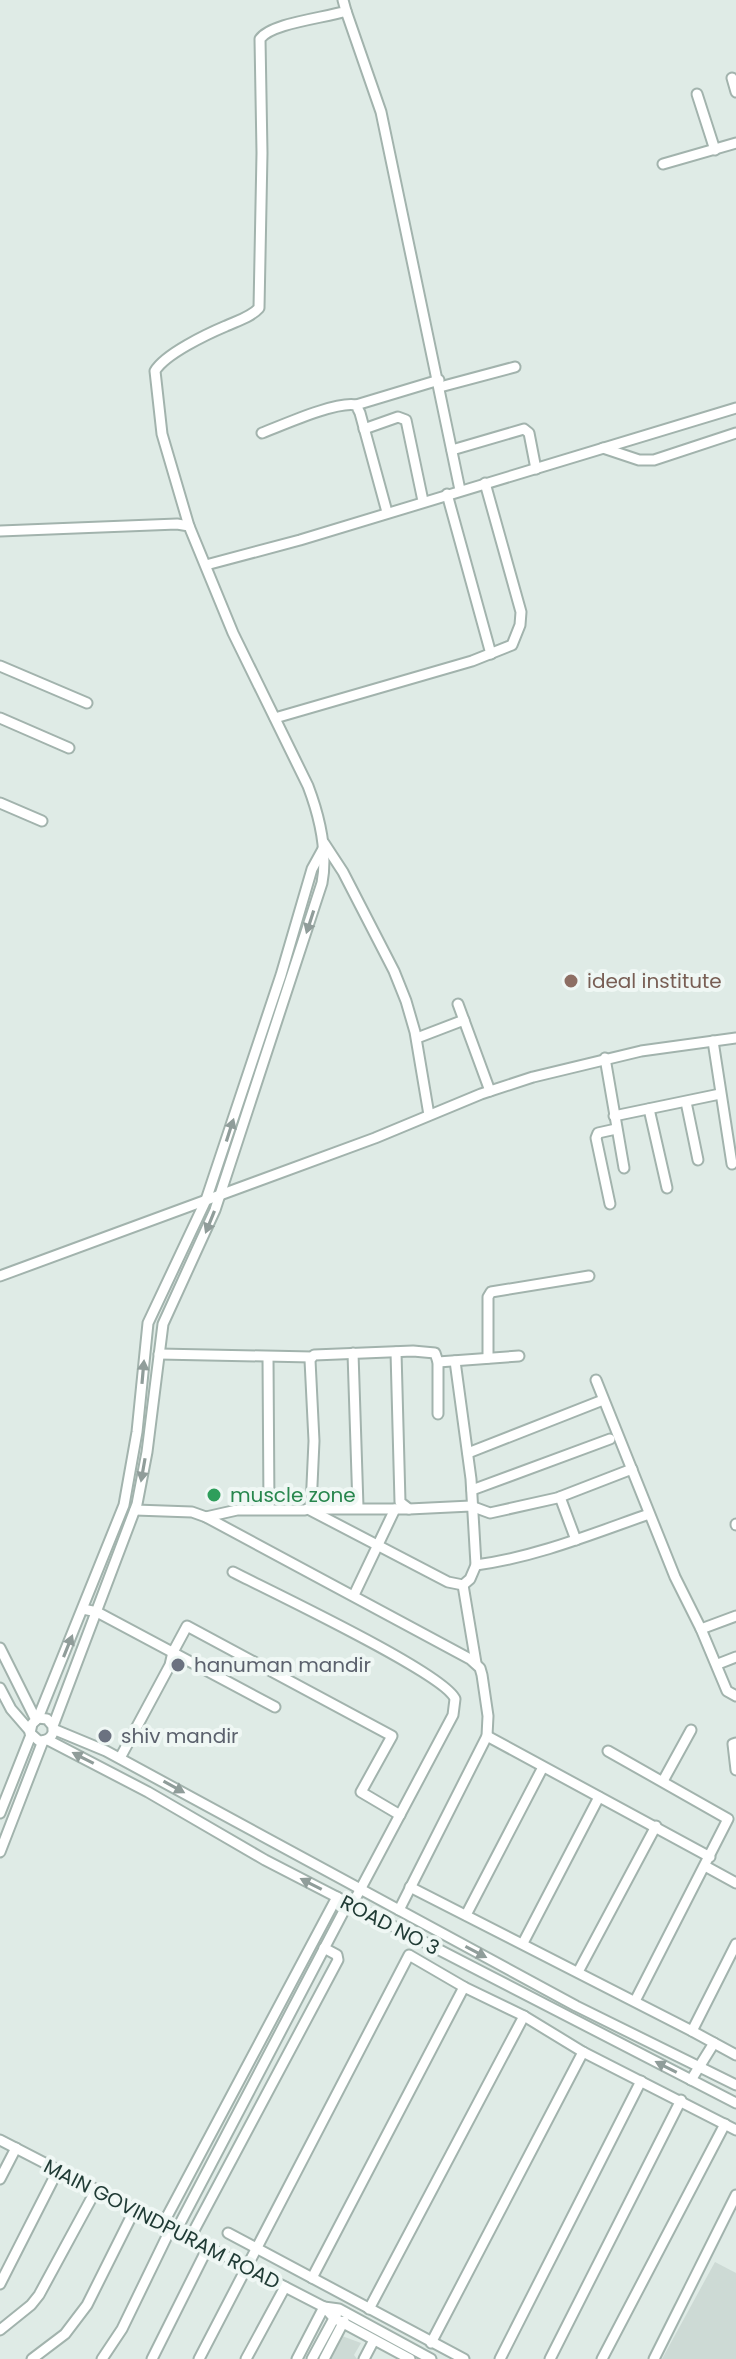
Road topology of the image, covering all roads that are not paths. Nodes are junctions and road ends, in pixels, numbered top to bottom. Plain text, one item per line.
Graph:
1 (343, 0) edge
2 (346, 11) junction
3 (732, 78) dead end
4 (736, 92) edge
5 (697, 94) dead end
6 (736, 143) edge
7 (715, 150) junction
8 (663, 164) dead end
9 (515, 367) dead end
10 (440, 383) junction
11 (356, 405) junction
12 (736, 408) edge
13 (364, 429) junction
14 (262, 433) dead end
15 (736, 433) edge
16 (603, 448) junction
17 (452, 450) junction
18 (536, 469) junction
19 (485, 483) junction
20 (460, 490) junction
21 (447, 494) junction
22 (423, 501) junction
23 (387, 512) junction
24 (189, 526) junction
25 (0, 531) edge
26 (206, 565) junction
27 (491, 654) junction
28 (0, 666) edge
29 (87, 703) dead end
30 (0, 718) edge
31 (275, 718) junction
32 (69, 748) dead end
33 (0, 803) edge
34 (42, 821) dead end
35 (323, 844) junction
36 (458, 1004) dead end
37 (464, 1020) junction
38 (417, 1038) junction
39 (736, 1038) edge
40 (713, 1041) junction
41 (605, 1058) junction
42 (490, 1091) junction
43 (720, 1094) junction
44 (686, 1102) junction
45 (649, 1109) junction
46 (429, 1115) junction
47 (614, 1116) junction
48 (616, 1129) junction
49 (698, 1160) dead end
50 (732, 1164) dead end
51 (624, 1168) dead end
52 (667, 1188) dead end
53 (221, 1194) junction
54 (206, 1200) junction
55 (610, 1204) dead end
56 (0, 1276) edge
57 (589, 1276) dead end
58 (396, 1352) junction
59 (353, 1353) junction
60 (159, 1354) junction
61 (519, 1356) dead end
62 (268, 1357) junction
63 (312, 1357) junction
64 (488, 1358) junction
65 (455, 1361) junction
66 (438, 1362) junction
67 (596, 1380) dead end
68 (603, 1400) junction
69 (438, 1414) dead end
70 (610, 1439) dead end
71 (468, 1453) junction
72 (632, 1469) junction
73 (472, 1490) junction
74 (560, 1497) junction
75 (471, 1506) junction
76 (358, 1507) dead end
77 (269, 1509) junction
78 (308, 1509) junction
79 (395, 1509) junction
80 (409, 1509) junction
81 (135, 1510) junction
82 (649, 1514) junction
83 (206, 1517) junction
84 (576, 1540) junction
85 (380, 1545) junction
86 (476, 1565) junction
87 (233, 1572) dead end
88 (463, 1585) junction
89 (354, 1595) junction
90 (83, 1609) junction
91 (97, 1612) junction
92 (736, 1616) edge
93 (701, 1629) junction
94 (0, 1648) edge
95 (173, 1652) junction
96 (736, 1657) edge
97 (476, 1663) junction
98 (718, 1664) junction
99 (0, 1688) edge
100 (736, 1696) edge
101 (275, 1707) dead end
102 (37, 1719) junction
103 (53, 1728) junction
104 (691, 1730) dead end
105 (30, 1733) junction
106 (487, 1736) junction
107 (45, 1740) junction
108 (736, 1743) edge
109 (608, 1751) dead end
110 (120, 1758) junction
111 (543, 1767) junction
112 (736, 1770) edge
113 (663, 1781) junction
114 (599, 1797) junction
115 (0, 1813) edge
116 (400, 1815) junction
117 (656, 1826) junction
118 (731, 1826) edge
119 (0, 1852) edge
120 (708, 1861) junction
121 (736, 1883) edge
122 (410, 1887) junction
123 (360, 1889) junction
124 (337, 1897) junction
125 (350, 1904) junction
126 (399, 1910) junction
127 (466, 1915) junction
128 (425, 1924) junction
129 (417, 1939) junction
130 (523, 1943) junction
131 (736, 1944) edge
132 (324, 1948) junction
133 (578, 1972) junction
134 (464, 1987) junction
135 (635, 2001) junction
136 (524, 2016) junction
137 (692, 2031) junction
138 (714, 2043) junction
139 (583, 2052) junction
140 (736, 2055) edge
141 (699, 2067) junction
142 (691, 2080) junction
143 (641, 2081) junction
144 (736, 2085) edge
145 (245, 2099) junction
146 (681, 2100) junction
147 (736, 2103) edge
148 (260, 2106) junction
149 (725, 2124) junction
150 (736, 2130) edge
151 (0, 2140) edge
152 (16, 2148) junction
153 (203, 2149) junction
154 (216, 2155) junction
155 (58, 2170) junction
156 (0, 2179) edge
157 (96, 2190) junction
158 (736, 2195) edge
159 (135, 2209) junction
160 (170, 2228) junction
161 (228, 2233) dead end
162 (190, 2238) junction
163 (208, 2247) junction
164 (256, 2249) junction
165 (246, 2267) junction
166 (312, 2278) junction
167 (0, 2284) edge
168 (285, 2287) junction
169 (324, 2307) junction
170 (369, 2309) junction
171 (341, 2316) junction
172 (0, 2330) edge
173 (374, 2340) junction
174 (431, 2343) junction
175 (32, 2359) edge
176 (102, 2359) edge
177 (152, 2359) edge
178 (199, 2359) edge
179 (246, 2359) edge
180 (297, 2359) edge
181 (312, 2359) edge
182 (324, 2359) edge
183 (364, 2359) edge
184 (410, 2359) edge
185 (431, 2359) edge
186 (464, 2359) edge
187 (500, 2359) edge
188 (550, 2359) edge
189 (602, 2359) edge
190 (654, 2359) edge

1 - 2 street
2 - 10 street
2 - 24 street
3 - 4 street
5 - 7 street
6 - 7 street
7 - 8 street
9 - 10 street
10 - 11 street
10 - 17 street
11 - 13 street
11 - 14 street
12 - 16 street
13 - 22 street
13 - 23 street
15 - 16 street
16 - 18 street
17 - 18 street
17 - 20 street
18 - 19 street
19 - 20 street
19 - 27 street
20 - 21 street
21 - 22 street
21 - 27 street
22 - 23 street
23 - 26 street
24 - 25 street
24 - 26 street
26 - 31 street
27 - 31 street
28 - 29 street
30 - 32 street
31 - 35 street
33 - 34 street
35 - 38 street
35 -> 53 street
54 -> 35 street
36 - 37 street
37 - 38 street
37 - 42 street
38 - 46 street
39 - 40 street
40 - 41 street
40 - 43 street
41 - 42 street
41 - 47 street
42 - 46 street
43 - 44 street
43 - 50 street
44 - 45 street
44 - 49 street
45 - 47 street
45 - 52 street
46 - 53 street
47 - 48 street
48 - 51 street
48 - 55 street
53 - 54 street
53 -> 60 street
54 - 56 street
90 -> 54 street
57 - 64 street
58 - 59 street
58 - 66 street
58 - 80 street
59 - 63 street
59 - 76 street
60 - 62 street
60 -> 81 street
61 - 64 street
62 - 63 street
62 - 77 street
63 - 78 street
64 - 65 street
65 - 66 street
65 - 71 street
66 - 69 street
67 - 68 street
68 - 71 street
68 - 72 street
70 - 73 street
71 - 73 street
72 - 74 street
72 - 82 street
73 - 75 street
74 - 75 street
74 - 84 street
75 - 80 street
75 - 86 street
77 - 78 street
77 - 83 street
78 - 79 street
78 - 85 street
79 - 80 street
79 - 85 street
81 - 83 street
81 - 91 street
82 - 84 street
82 - 93 street
83 - 89 street
84 - 86 street
85 - 88 street
85 - 89 street
86 - 88 street
87 - 116 street
88 - 97 street
89 - 97 street
90 - 91 street
102 -> 90 street
91 - 95 street
91 - 103 street
92 - 93 street
93 - 98 street
94 - 102 street
95 - 101 street
95 - 110 street
95 - 116 street
96 - 98 street
97 - 106 street
98 - 100 street
99 - 105 street
102 - 103 street
102 - 105 street
103 - 107 street
103 - 110 street, ROAD NO 3
104 - 113 street
105 - 107 street
105 - 115 street
106 - 111 street
106 - 122 street
107 - 119 street
124 -> 107 street, ROAD NO 3
108 - 112 street
109 - 113 street
110 -> 123 street, ROAD NO 3
111 - 114 street
111 - 127 street
113 - 118 street
114 - 117 street
114 - 130 street
116 - 123 street
117 - 120 street
117 - 133 street
118 - 120 street
120 - 121 street
120 - 135 street
122 - 126 street
122 - 127 street
123 - 125 street
123 - 126 street, ROAD NO 3
124 - 125 street, ROAD NO 3
124 - 153 street
125 - 129 street, ROAD NO 3
125 - 132 street
126 - 128 street, ROAD NO 3
127 - 130 street
128 - 129 street
128 -> 141 street, ROAD NO 3
142 -> 129 street, ROAD NO 3
130 - 133 street
131 - 137 street
132 - 145 street
132 - 148 street
133 - 135 street
134 - 136 street
134 - 164 street
134 - 166 street
135 - 137 street
136 - 139 street
136 - 170 street
137 - 138 street
138 - 140 street
138 - 141 street
139 - 143 street
139 - 174 street
141 - 142 street
141 - 144 street, ROAD NO 3
142 - 147 street, ROAD NO 3
143 - 146 street
143 - 187 street
145 - 148 street
145 - 154 street
146 - 149 street
146 - 188 street
148 - 162 street
149 - 150 street
149 - 189 street
151 - 152 street, MAIN GOVINDPURAM ROAD
152 - 155 street, MAIN GOVINDPURAM ROAD
152 - 156 street
153 - 154 street
153 - 160 street
154 - 160 street
155 - 157 street, MAIN GOVINDPURAM ROAD
155 - 167 street
157 - 159 street, MAIN GOVINDPURAM ROAD
157 - 172 street
158 - 190 street
159 - 160 street, MAIN GOVINDPURAM ROAD
159 - 175 street
160 - 162 street, MAIN GOVINDPURAM ROAD
160 - 176 street
161 - 164 street
162 - 163 street, MAIN GOVINDPURAM ROAD
163 - 165 street, MAIN GOVINDPURAM ROAD
163 - 177 street
164 - 165 street
164 - 166 street
165 - 168 street, MAIN GOVINDPURAM ROAD
165 - 178 street
166 - 170 street
168 - 169 street, MAIN GOVINDPURAM ROAD
168 - 179 street
169 - 171 street, MAIN GOVINDPURAM ROAD
169 - 180 street
170 - 174 street
171 - 173 street, MAIN GOVINDPURAM ROAD
171 - 181 street
171 - 182 street
171 - 185 street, MAIN GOVINDPURAM ROAD
173 - 183 street
173 - 184 street, MAIN GOVINDPURAM ROAD
174 - 186 street

